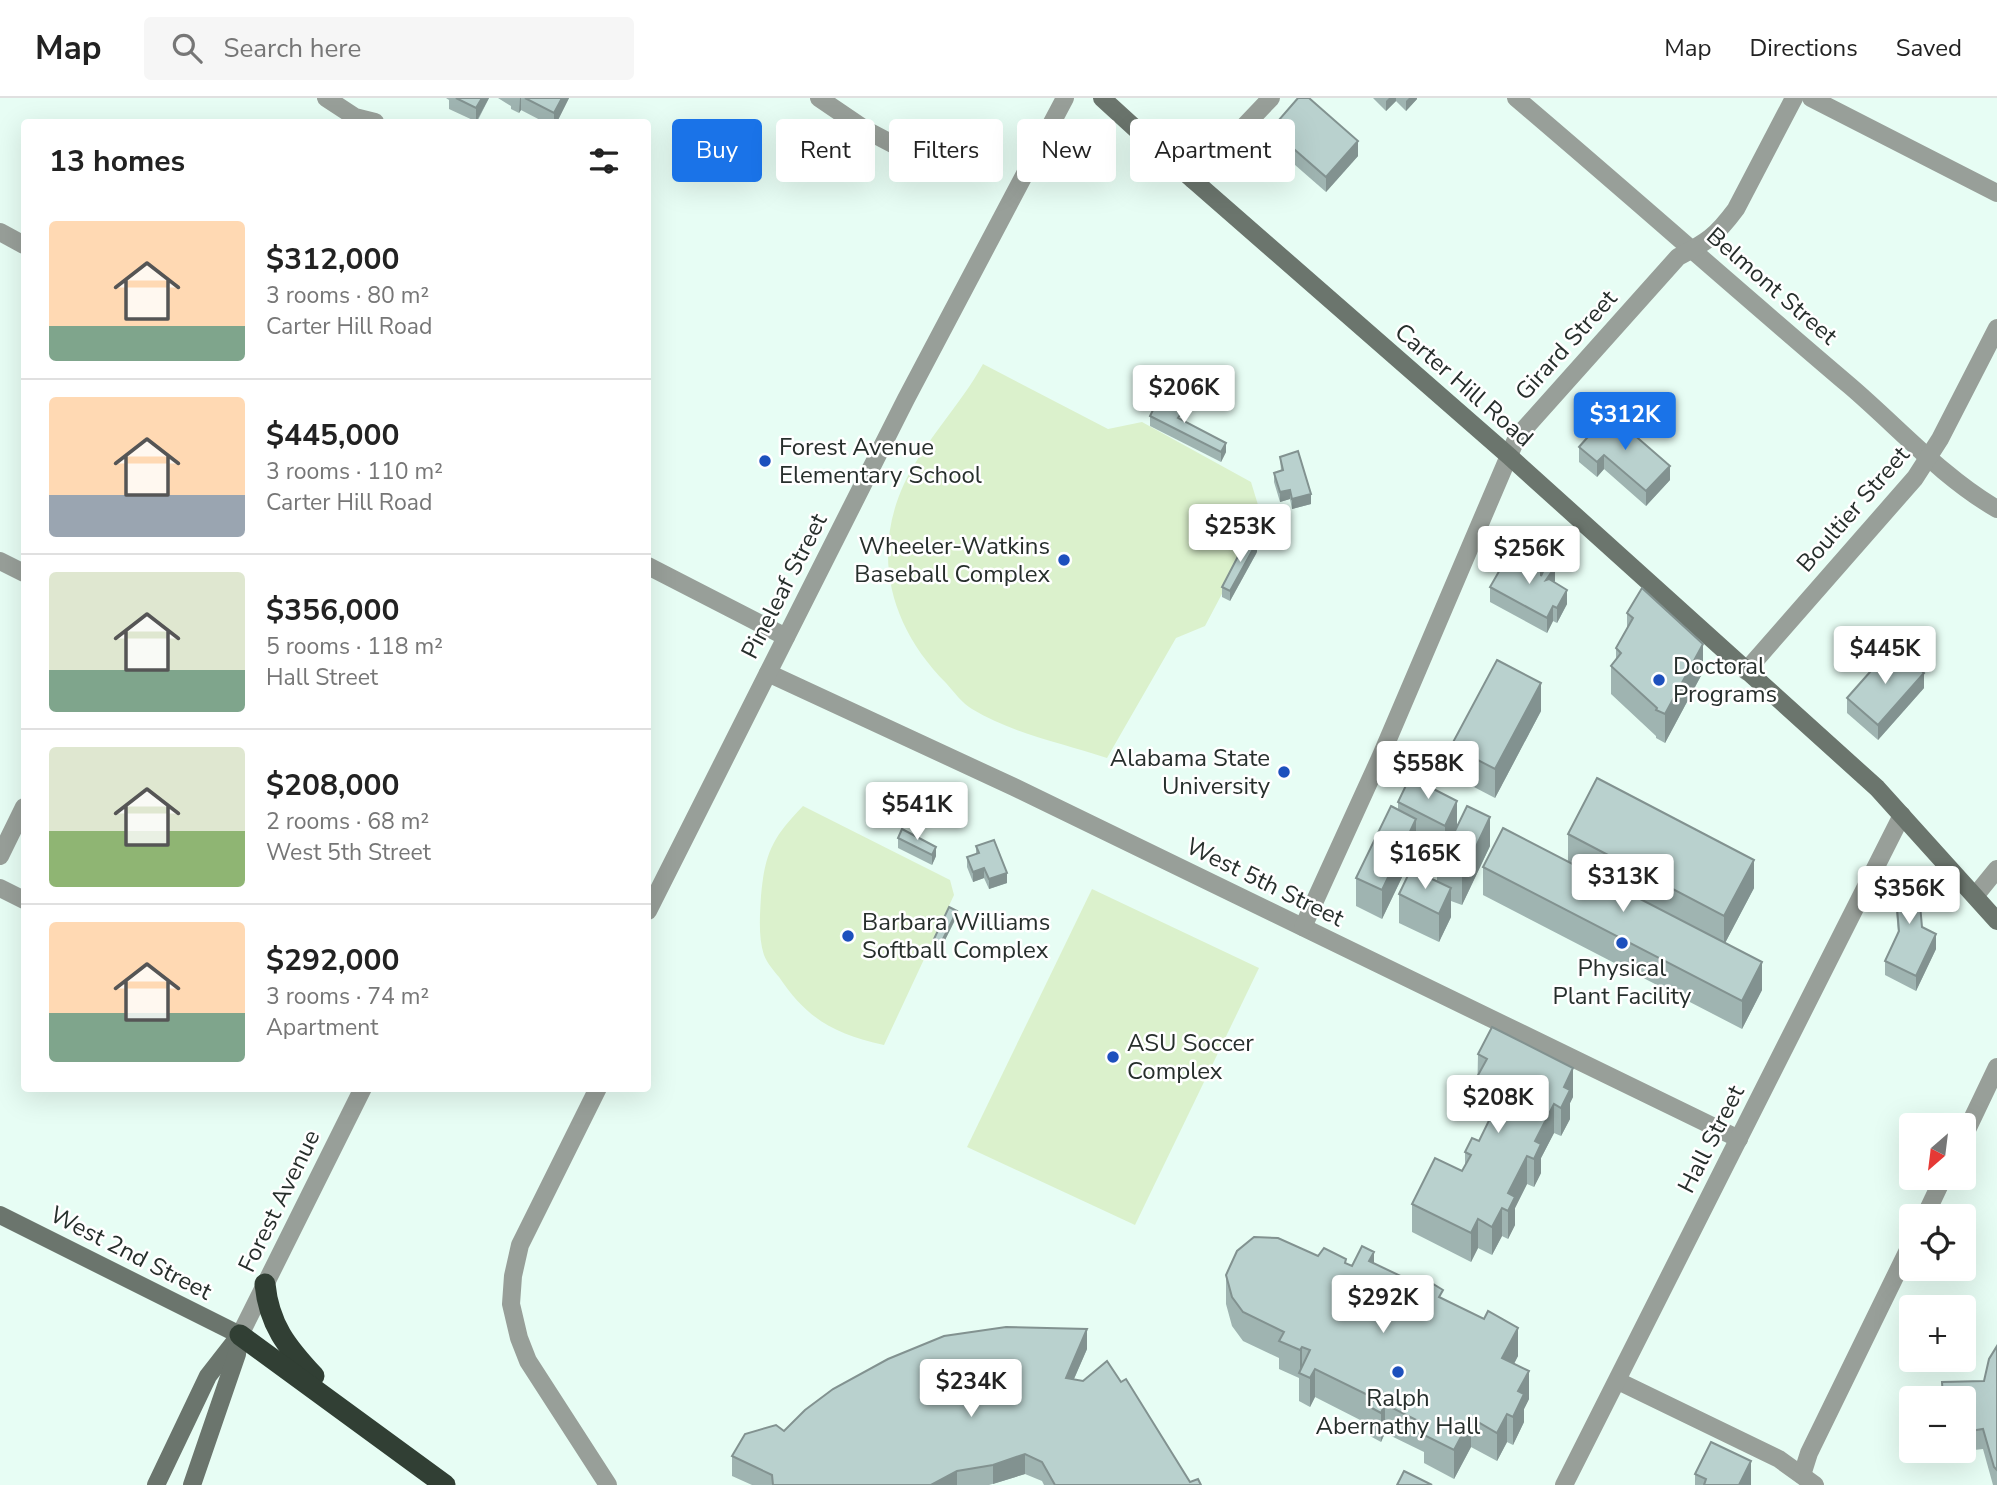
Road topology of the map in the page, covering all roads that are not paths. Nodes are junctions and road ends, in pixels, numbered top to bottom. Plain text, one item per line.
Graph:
1 (327, 98) edge
2 (819, 98) edge
3 (1065, 98) edge
4 (1102, 98) edge
5 (1272, 98) edge
6 (1516, 98) edge
7 (1794, 98) edge
8 (1811, 98) edge
9 (363, 119) edge
10 (1252, 119) edge
11 (1130, 123) edge
12 (889, 142) edge
13 (1195, 182) edge
14 (1997, 193) edge
15 (0, 232) edge
16 (21, 243) edge
17 (1693, 249) junction
18 (1997, 328) edge
19 (1509, 456) junction
20 (1929, 458) junction
21 (1997, 509) edge
22 (0, 561) edge
23 (651, 568) edge
24 (21, 572) edge
25 (786, 637) junction
26 (1746, 670) junction
27 (768, 673) junction
28 (21, 813) edge
29 (1902, 815) junction
30 (0, 856) edge
31 (1997, 869) edge
32 (0, 888) edge
33 (1975, 896) junction
34 (21, 898) edge
35 (651, 905) edge
36 (1997, 921) edge
37 (1303, 927) junction
38 (1997, 1067) edge
39 (361, 1092) edge
40 (596, 1092) edge
41 (1975, 1113) edge
42 (1739, 1139) junction
43 (0, 1215) edge
44 (1899, 1269) edge
45 (265, 1284) junction
46 (240, 1335) junction
47 (1618, 1381) junction
48 (352, 1415) junction
49 (195, 1480) edge
50 (1808, 1480) edge
51 (156, 1485) edge
52 (445, 1485) edge
53 (608, 1485) edge
54 (1564, 1485) edge

1 - 9 street
2 - 12 street
3 - 25 street, Pineleaf Street
4 - 11 main road, Carter Hill Road
5 - 10 street
6 - 17 street, Belmont Street
7 - 17 street, Girard Street
8 - 14 street
13 - 19 main road, Carter Hill Road
15 - 16 street
17 - 19 street, Girard Street
17 - 20 street, Belmont Street
18 - 20 street, Boultier Street
19 - 26 main road, Carter Hill Road
19 - 37 street, Girard Street
20 - 21 street, Belmont Street
20 - 26 street, Boultier Street
22 - 24 street
23 - 25 street
25 - 27 street, Pineleaf Street
26 - 29 main road, Carter Hill Road
27 - 35 street, Pineleaf Street
27 - 37 street, West 5th Street
28 - 30 street
29 - 33 main road, Carter Hill Road
29 - 42 street, Hall Street
31 - 33 street
32 - 34 street
33 - 36 main road, Carter Hill Road
37 - 42 street, West 5th Street
38 - 41 street
39 - 45 street, Forest Avenue
40 - 53 street
42 - 47 street, Hall Street
43 - 46 main road, West 2nd Street
44 - 50 street
45 - 46 street, Forest Avenue
45 - 48 highway
46 - 48 highway
46 - 49 main road, Forest Avenue
46 - 51 main road, Forest Avenue
47 - 50 street
47 - 54 street, Hall Street
48 - 52 highway

